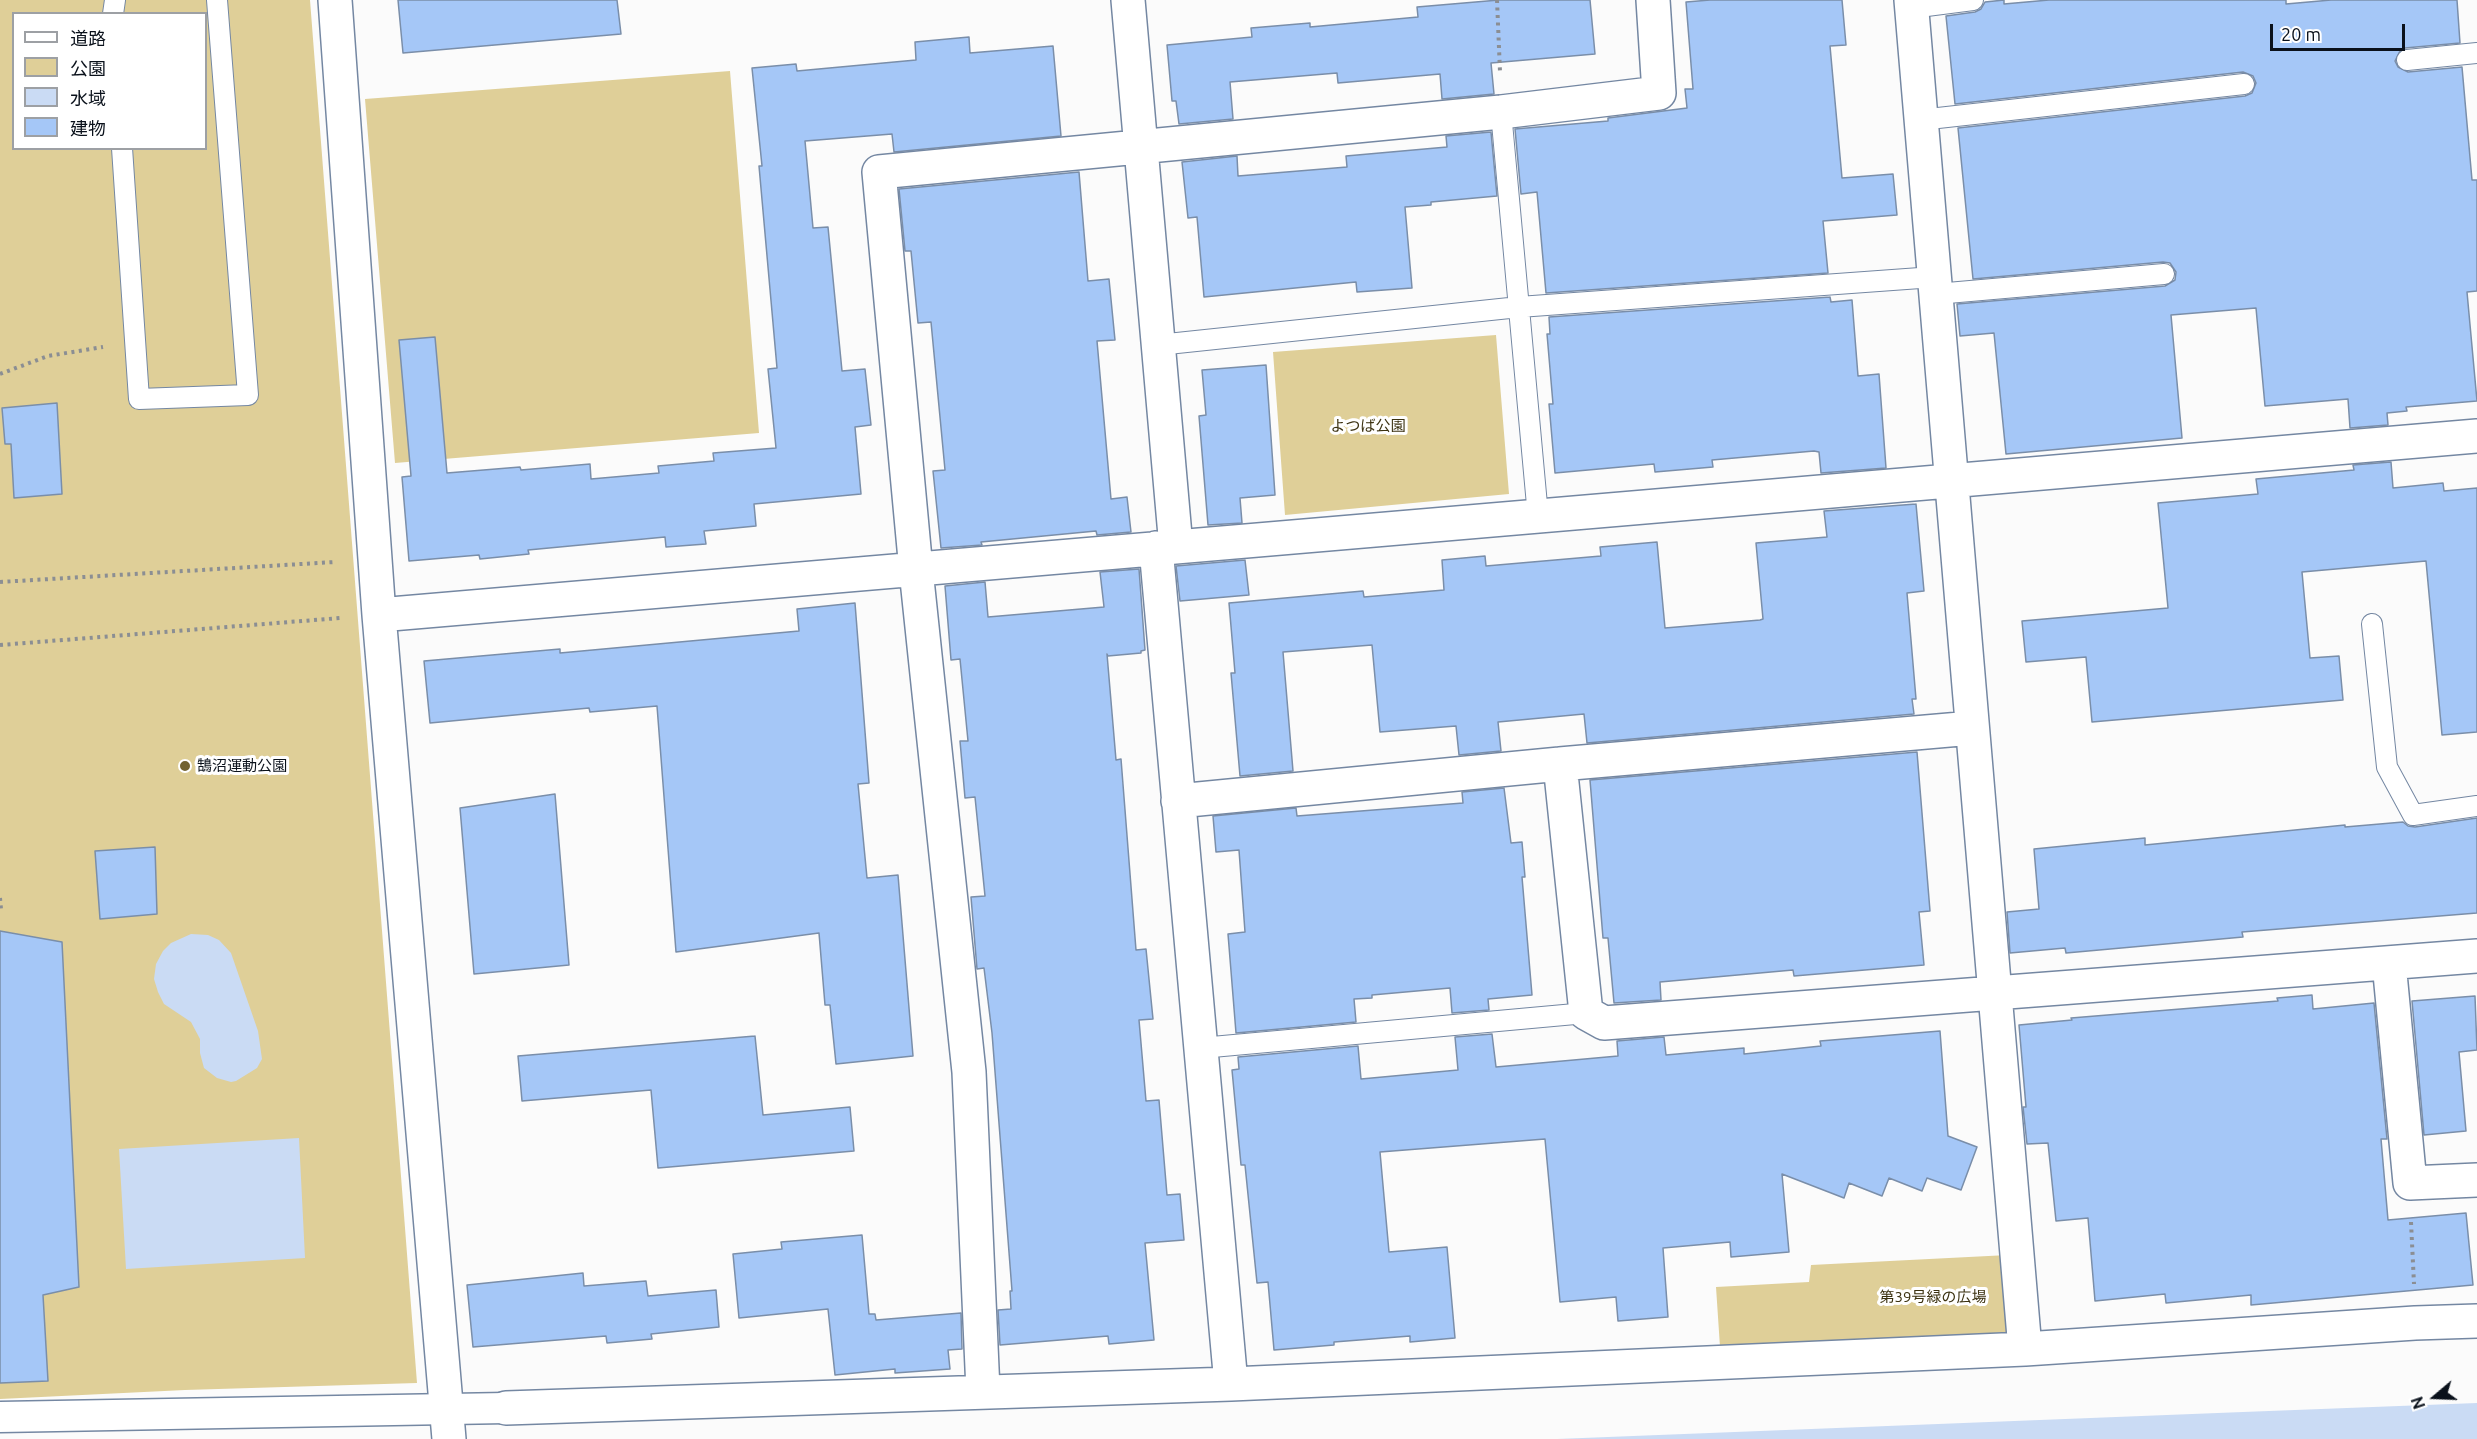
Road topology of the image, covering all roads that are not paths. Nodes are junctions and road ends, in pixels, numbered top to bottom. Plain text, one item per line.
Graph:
1 (217, 0) edge
2 (335, 0) edge
3 (1128, 0) edge
4 (1653, 0) edge
5 (1973, 0) edge
6 (1911, 4) edge
7 (2477, 53) edge
8 (2407, 60) dead end
9 (2244, 84) dead end
10 (1501, 112) junction
11 (1920, 120) junction
12 (1141, 147) junction
13 (122, 150) edge
14 (2164, 274) dead end
15 (1935, 285) junction
16 (1520, 307) junction
17 (1158, 345) junction
18 (2477, 436) edge
19 (1952, 481) junction
20 (1538, 516) junction
21 (1166, 548) junction
22 (916, 570) junction
23 (379, 615) junction
24 (2372, 624) dead end
25 (1972, 728) junction
26 (1560, 764) junction
27 (1178, 801) junction
28 (2477, 806) edge
29 (2477, 956) edge
30 (2389, 963) junction
31 (1995, 992) junction
32 (1586, 1012) junction
33 (1201, 1048) junction
34 (2477, 1180) edge
35 (2477, 1321) edge
36 (2025, 1349) junction
37 (1232, 1384) junction
38 (983, 1391) junction
39 (506, 1408) joint
40 (0, 1417) edge
41 (448, 1425) edge

1 - 13 lane
2 - 23 street
3 - 12 street
4 - 10 street
5 - 6 lane
6 - 11 street
7 - 8 lane
9 - 11 lane
10 - 12 street
10 - 16 lane
11 - 15 street
12 - 17 street
12 - 22 street
14 - 15 lane
15 - 16 lane
15 - 19 street
16 - 17 lane
16 - 20 lane
17 - 21 street
18 - 19 street
19 - 20 street
19 - 25 street
20 - 21 street
21 - 22 street
21 - 27 street
22 - 23 street
22 - 38 street
23 - 41 street
24 - 28 lane
25 - 26 street
25 - 31 street
26 - 27 street
26 - 32 street
27 - 33 street
29 - 30 street
30 - 31 street
30 - 34 street
31 - 32 street
31 - 36 street
32 - 33 lane
33 - 37 street
35 - 36 street
36 - 37 street
37 - 38 street
38 - 39 street
39 - 41 street
40 - 41 street

